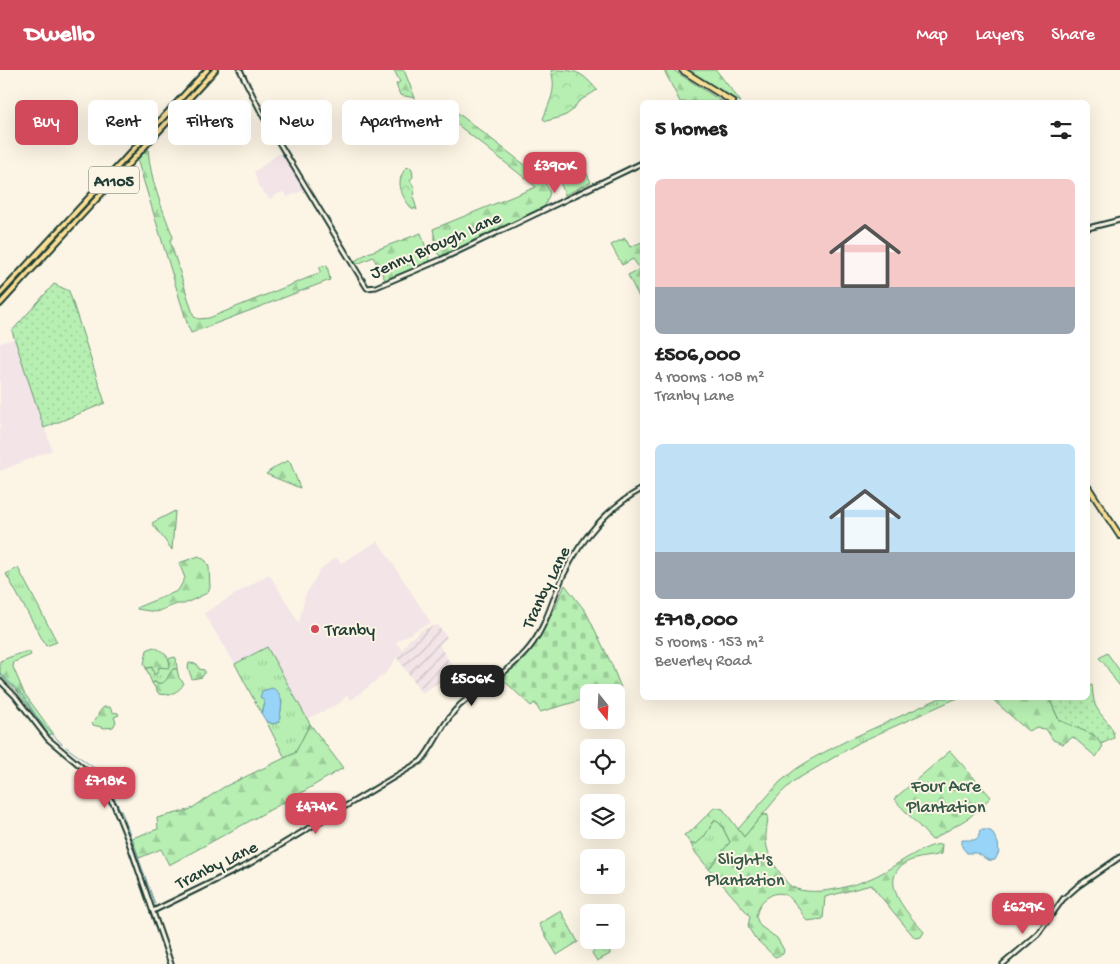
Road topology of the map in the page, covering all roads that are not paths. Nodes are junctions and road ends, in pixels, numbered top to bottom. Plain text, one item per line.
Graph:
1 (207, 70) edge
2 (215, 70) edge
3 (240, 70) edge
4 (682, 70) edge
5 (730, 100) edge
6 (158, 123) edge
7 (137, 145) edge
8 (640, 164) edge
9 (1120, 220) edge
10 (1090, 228) edge
11 (0, 294) edge
12 (0, 304) edge
13 (640, 490) edge
14 (1090, 490) edge
15 (1120, 536) edge
16 (0, 681) edge
17 (1120, 856) edge
18 (153, 910) junction
19 (169, 963) edge
20 (1002, 964) edge

1 - 6 main road, A1105
2 - 12 main road, A1105
3 - 8 main road, Jenny Brough Lane
4 - 5 highway
7 - 11 main road, A1105
9 - 10 main road
13 - 18 main road, Tranby Lane
14 - 15 highway
16 - 18 main road
17 - 20 main road
18 - 19 main road

